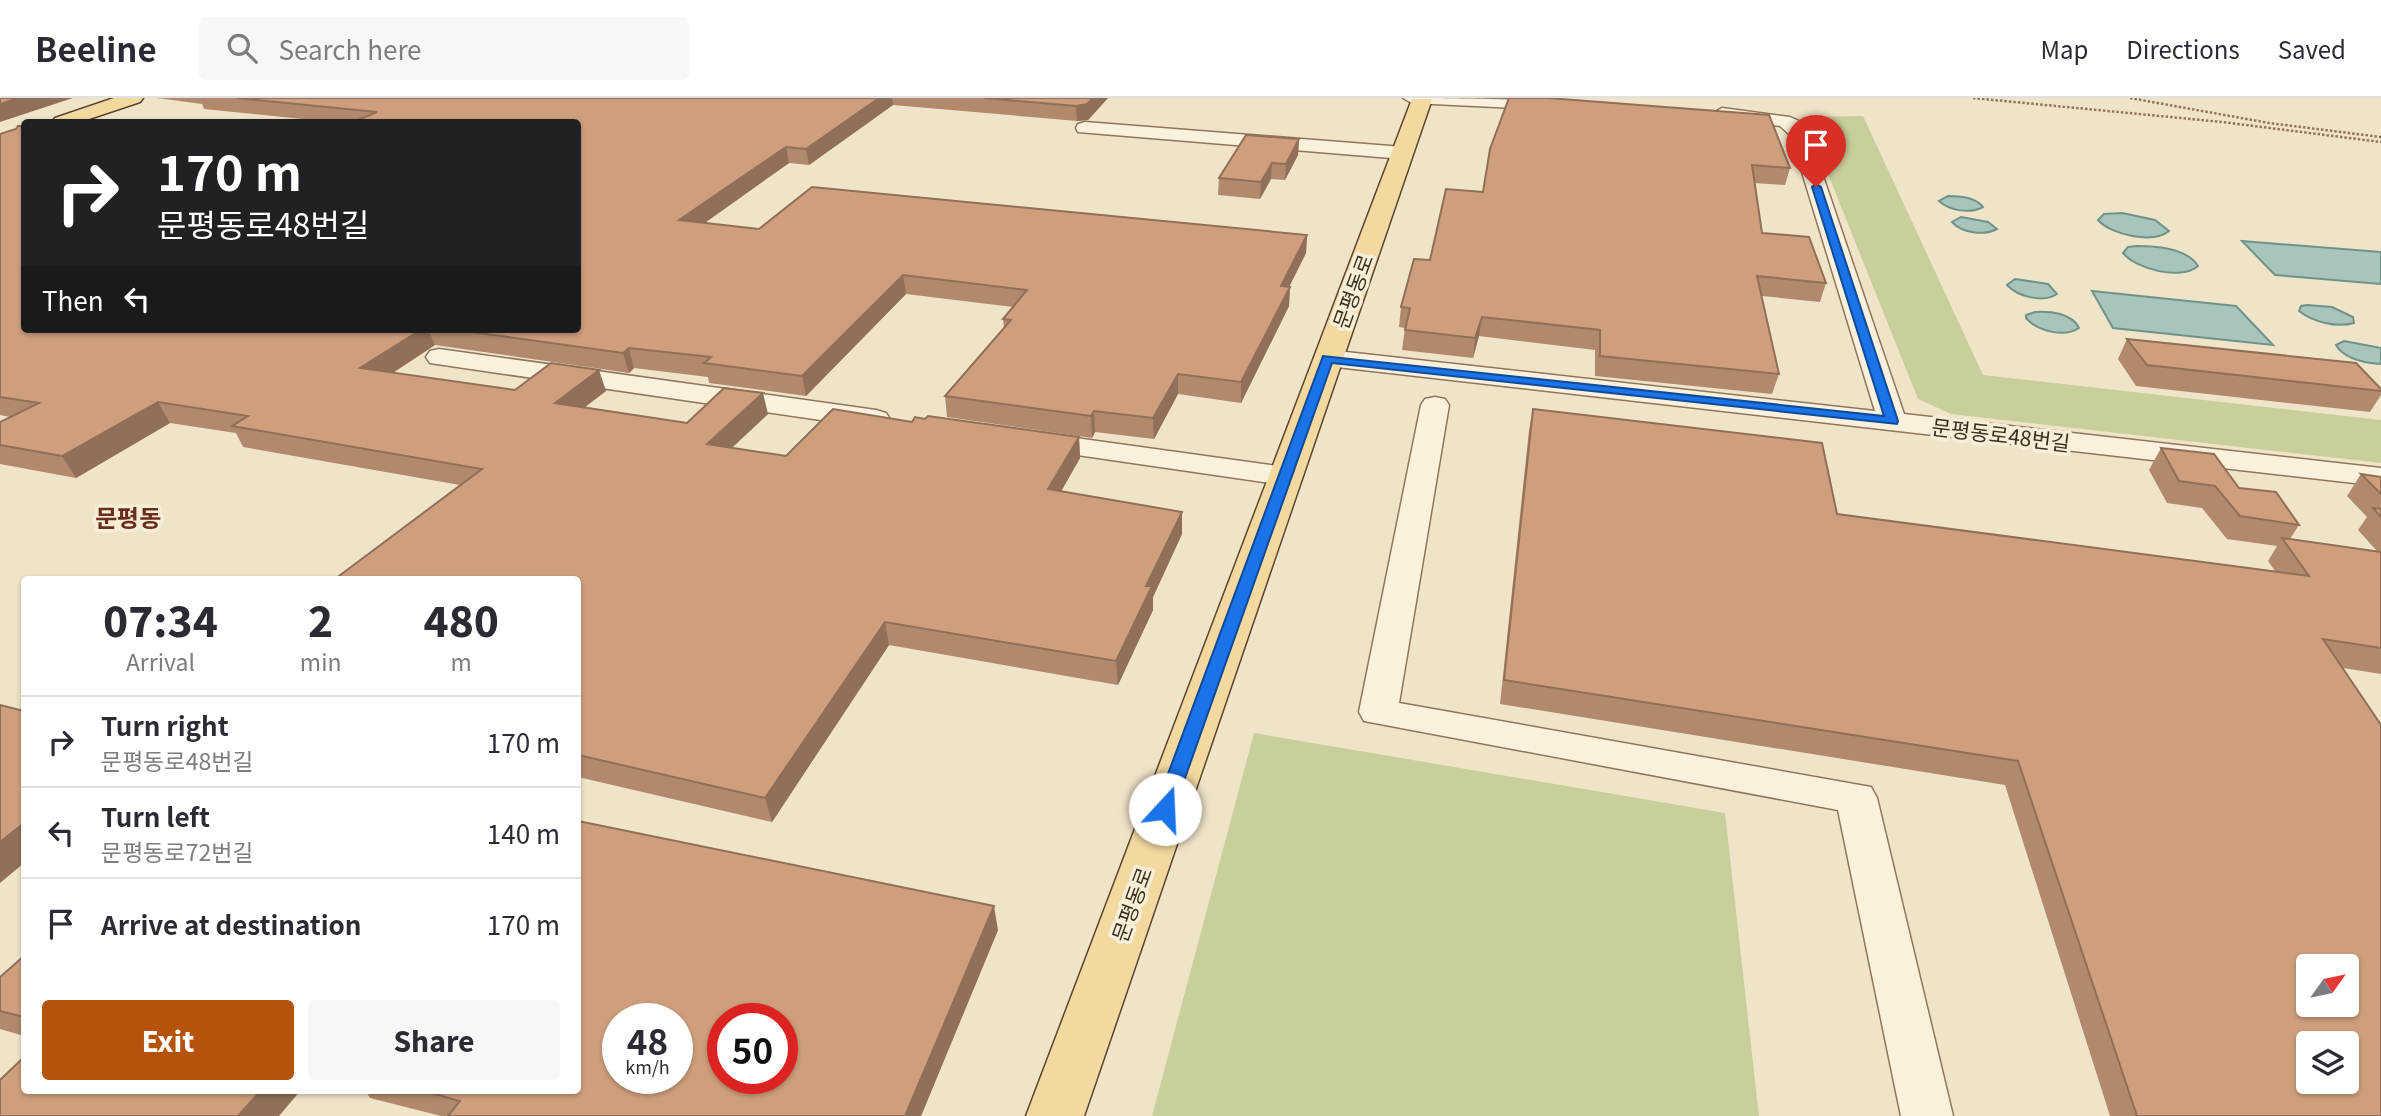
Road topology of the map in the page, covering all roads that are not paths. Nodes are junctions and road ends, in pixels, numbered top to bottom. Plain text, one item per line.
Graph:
1 (133, 98) edge
2 (1417, 99) edge
3 (1580, 106) edge
4 (1706, 112) edge
5 (71, 119) edge
6 (1085, 128) edge
7 (1403, 153) junction
8 (439, 358) dead end
9 (1328, 358) junction
10 (1435, 405) dead end
11 (1892, 421) junction
12 (896, 422) edge
13 (1007, 437) edge
14 (1284, 476) junction
15 (2381, 477) edge
16 (1055, 1116) edge
17 (1927, 1116) edge

1 - 5 main road
2 - 3 street
2 - 7 main road, 문평동로
4 - 11 street
6 - 7 street
7 - 9 main road, 문평동로
8 - 12 street
9 - 11 street, 문평동로48번길
9 - 14 main road, 문평동로
10 - 17 street
11 - 15 street, 문평동로48번길
13 - 14 street
14 - 16 main road, 문평동로

